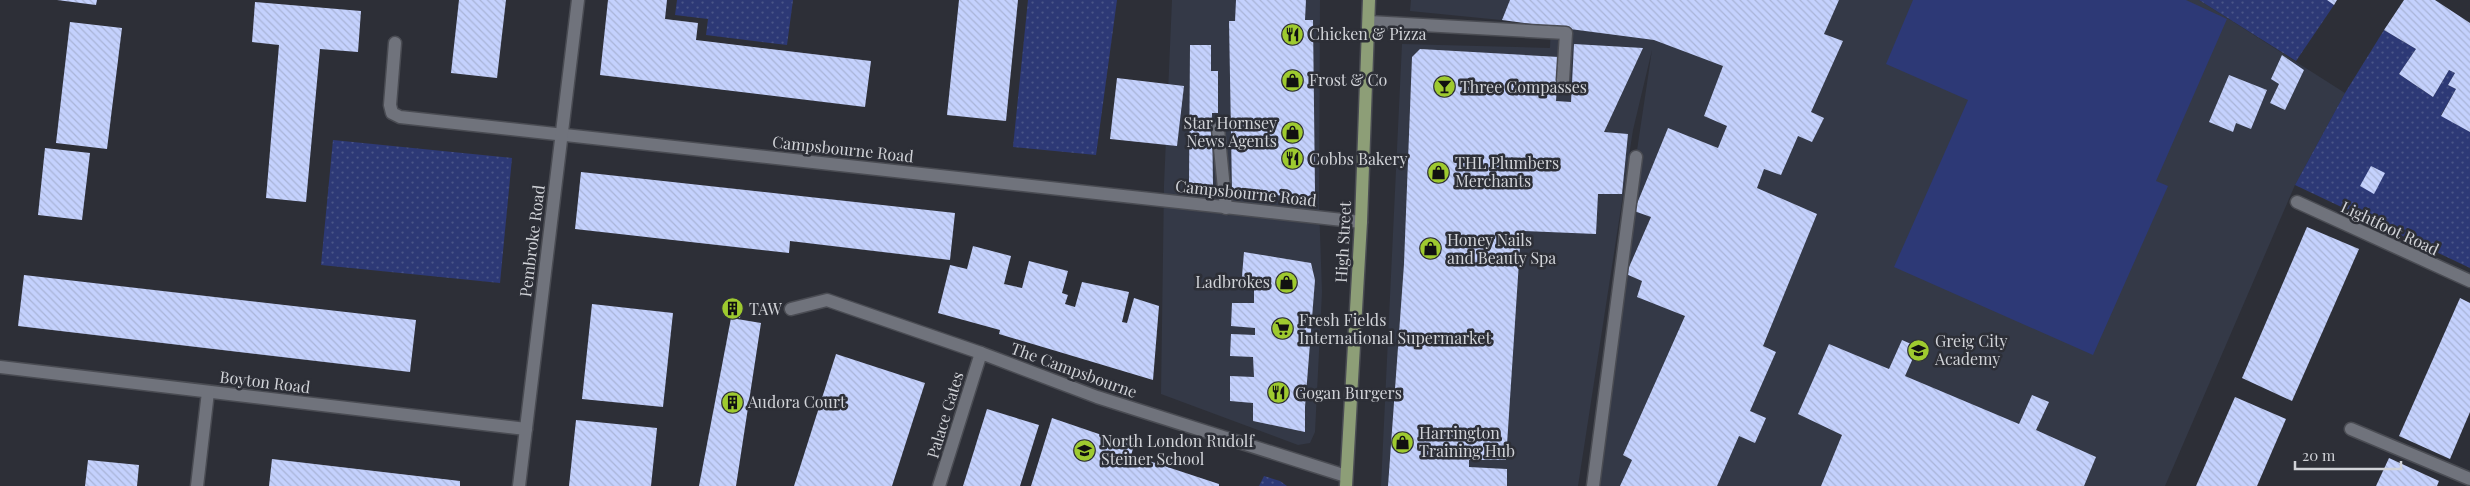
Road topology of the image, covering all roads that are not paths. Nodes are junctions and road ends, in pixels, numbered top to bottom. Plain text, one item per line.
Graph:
1 (578, 0) edge
2 (1369, 0) edge
3 (1369, 22) junction
4 (395, 43) dead end
5 (1563, 80) dead end
6 (1218, 129) dead end
7 (561, 135) junction
8 (1636, 157) dead end
9 (2297, 202) dead end
10 (1226, 208) junction
11 (1361, 222) junction
12 (2470, 281) edge
13 (792, 309) dead end
14 (981, 353) junction
15 (0, 367) edge
16 (208, 392) junction
17 (526, 429) junction
18 (2351, 429) dead end
19 (2470, 479) edge
20 (1346, 481) edge
21 (197, 486) edge
22 (519, 486) edge
23 (939, 486) edge
24 (1593, 486) edge

1 - 7 street, Pembroke Road
2 - 3 main road, High Street
3 - 5 street
3 - 11 main road, High Street
4 - 7 street, Campsbourne Road
6 - 10 street
7 - 10 street, Campsbourne Road
7 - 17 street, Pembroke Road
8 - 24 street
9 - 12 street, Lightfoot Road
10 - 11 street, Campsbourne Road
11 - 20 main road, High Street
13 - 14 street, The Campsbourne
14 - 20 street, The Campsbourne
14 - 23 street, Palace Gates
15 - 16 street, Boyton Road
16 - 17 street, Boyton Road
16 - 21 street
17 - 22 street, Pembroke Road
18 - 19 street

